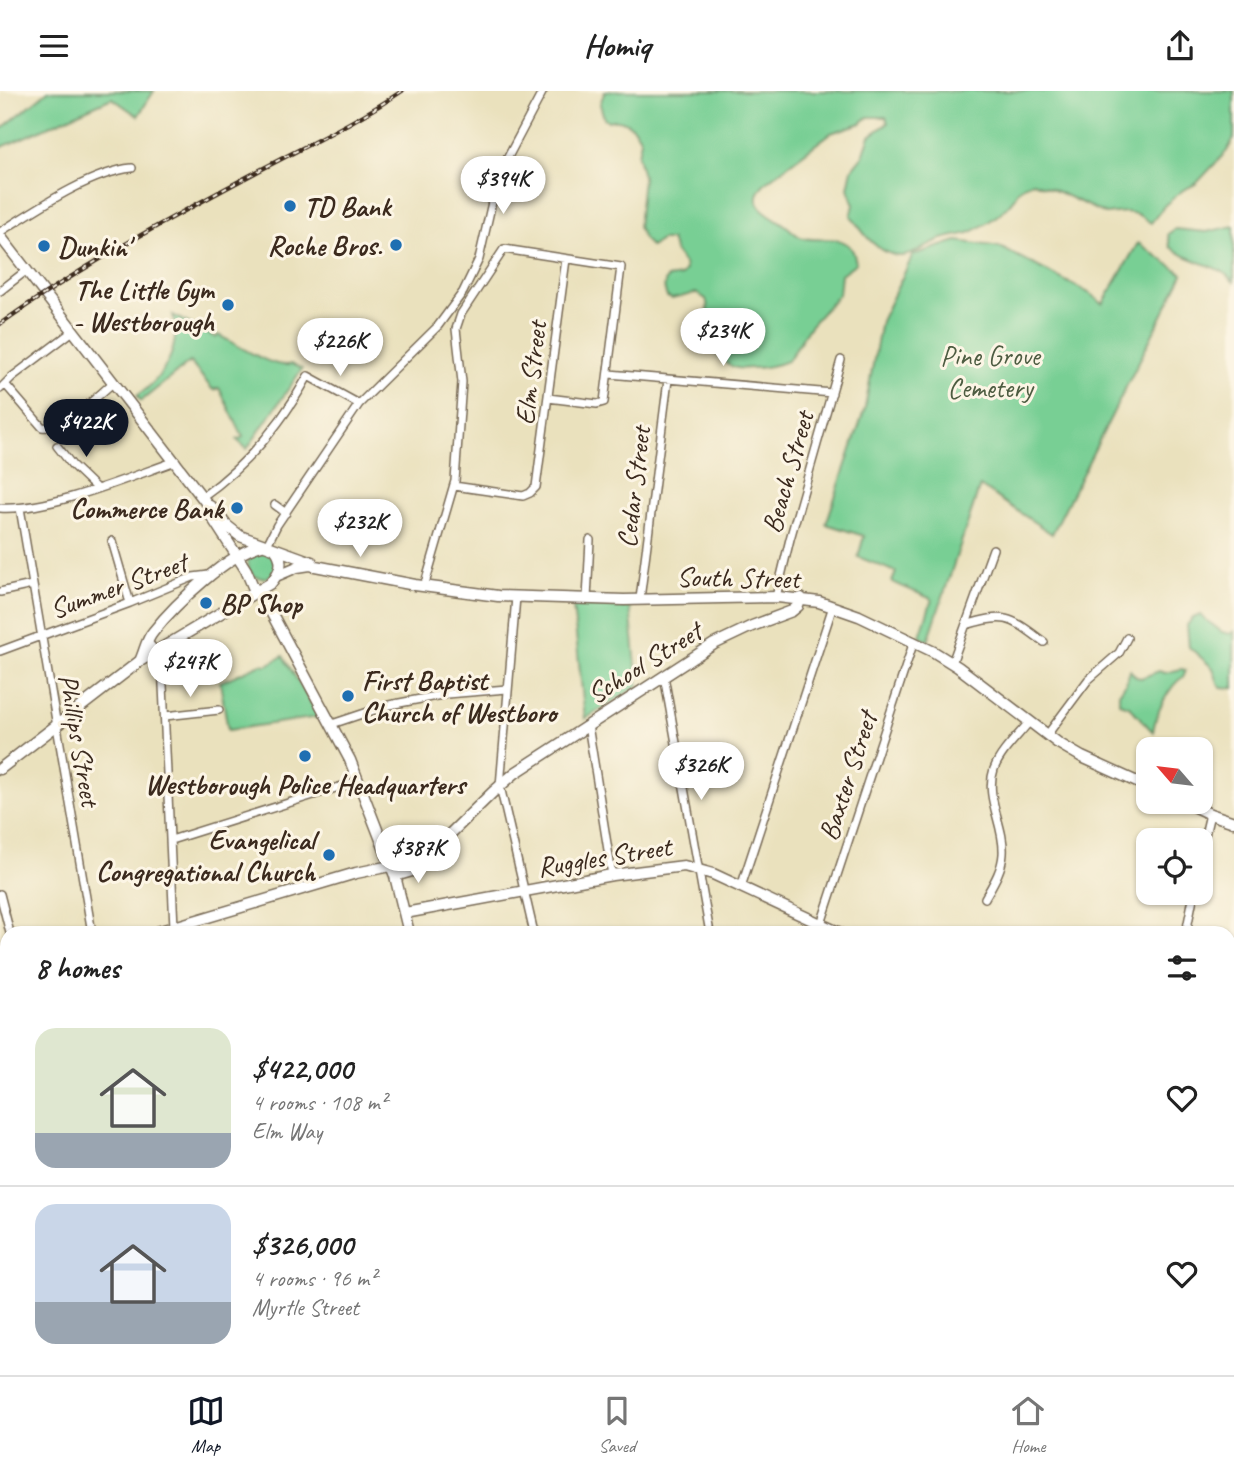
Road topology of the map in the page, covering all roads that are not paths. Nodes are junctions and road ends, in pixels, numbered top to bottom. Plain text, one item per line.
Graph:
1 (543, 91) edge
2 (132, 168) dead end
3 (0, 234) edge
4 (566, 259) junction
5 (27, 270) junction
6 (0, 291) edge
7 (74, 331) junction
8 (841, 360) dead end
9 (609, 375) junction
10 (668, 380) junction
11 (114, 382) junction
12 (2, 387) edge
13 (832, 393) junction
14 (548, 398) junction
15 (359, 404) junction
16 (57, 446) dead end
17 (176, 461) junction
18 (454, 486) junction
19 (96, 488) junction
20 (205, 501) junction
21 (275, 505) dead end
22 (0, 508) edge
23 (20, 508) junction
24 (286, 513) junction
25 (226, 539) junction
26 (590, 540) dead end
27 (112, 541) dead end
28 (268, 546) junction
29 (993, 549) dead end
30 (250, 550) junction
31 (237, 556) junction
32 (222, 566) junction
33 (322, 566) junction
34 (246, 571) junction
35 (211, 574) junction
36 (274, 578) junction
37 (32, 585) junction
38 (424, 587) junction
39 (0, 592) edge
40 (260, 593) junction
41 (516, 597) junction
42 (776, 597) junction
43 (587, 599) junction
44 (640, 599) junction
45 (801, 599) junction
46 (130, 603) junction
47 (833, 606) junction
48 (966, 625) junction
49 (41, 636) junction
50 (1127, 638) dead end
51 (147, 641) junction
52 (914, 642) junction
53 (1044, 642) dead end
54 (0, 651) edge
55 (156, 651) junction
56 (139, 661) junction
57 (953, 663) junction
58 (664, 676) junction
59 (507, 689) junction
60 (219, 710) dead end
61 (165, 716) junction
62 (1030, 722) junction
63 (332, 724) junction
64 (588, 725) junction
65 (55, 726) junction
66 (1047, 735) junction
67 (0, 769) edge
68 (358, 781) junction
69 (1136, 782) edge
70 (500, 786) junction
71 (1210, 814) joint
72 (1234, 821) edge
73 (1207, 828) edge
74 (171, 840) junction
75 (697, 868) junction
76 (393, 871) junction
77 (612, 875) junction
78 (741, 887) junction
79 (524, 892) junction
80 (0, 894) edge
81 (985, 898) dead end
82 (1192, 905) edge
83 (405, 913) junction
84 (821, 924) junction
85 (8, 926) edge
86 (91, 926) edge
87 (174, 926) joint
88 (408, 926) edge
89 (532, 926) edge
90 (709, 926) edge
91 (825, 926) edge
92 (1187, 926) edge

1 - 15 street
2 - 3 street
3 - 5 main road
4 - 9 street
4 - 14 street, Elm Street
4 - 18 street
5 - 6 street
5 - 7 main road
7 - 11 main road
7 - 12 street
8 - 13 street, Beach Street
9 - 10 street
9 - 14 street
10 - 13 street
10 - 44 street, Cedar Street
11 - 12 street
11 - 17 main road
13 - 42 street, Beach Street
14 - 18 street, Elm Street
15 - 20 street
15 - 24 street
16 - 19 street
17 - 19 street
17 - 20 main road
18 - 38 street
19 - 23 street
20 - 25 main road
20 - 28 main road, South Street
21 - 24 street
22 - 23 street
23 - 37 street, Phillips Street
24 - 28 street
25 - 31 main road
25 - 32 main road
26 - 43 street
27 - 46 street
28 - 30 main road
28 - 33 main road, South Street
28 - 36 main road
29 - 48 street
30 - 31 main road
30 - 34 main road
31 - 32 main road
31 - 34 main road
32 - 35 main road
33 - 36 main road, South Street
33 - 38 main road, South Street
34 - 36 main road
34 - 40 main road
35 - 46 street, Summer Street
35 - 51 main road
36 - 40 main road
37 - 39 street
37 - 49 street, Phillips Street
38 - 41 main road, South Street
40 - 55 main road
40 - 63 main road
41 - 43 main road, South Street
41 - 59 street
42 - 44 main road, South Street
42 - 45 main road, South Street
43 - 44 main road, South Street
45 - 47 main road, South Street
45 - 58 main road, School Street
46 - 49 street, Summer Street
47 - 52 main road, South Street
47 - 78 street
48 - 53 street
48 - 57 street
49 - 54 street, Summer Street
49 - 65 street, Phillips Street
50 - 66 street
51 - 55 street
51 - 56 main road
52 - 57 main road, South Street
52 - 84 street, Baxter Street
55 - 56 main road
55 - 61 street
56 - 65 main road
57 - 62 main road, South Street
58 - 64 main road, School Street
58 - 75 street
59 - 63 street
59 - 70 street
60 - 61 street
61 - 74 street
62 - 66 main road, South Street
62 - 81 street
63 - 68 main road
64 - 70 main road, School Street
64 - 77 street
65 - 67 main road
65 - 86 street, Phillips Street
66 - 69 main road, South Street
68 - 74 street
68 - 76 main road
70 - 76 main road, School Street
70 - 79 street
71 - 72 main road
71 - 73 street
74 - 87 street
75 - 77 main road, Ruggles Street
75 - 78 main road, Ruggles Street
75 - 90 street
76 - 83 main road
76 - 87 main road, School Street
77 - 79 main road, Ruggles Street
78 - 84 main road, Ruggles Street
79 - 83 main road, Ruggles Street
79 - 89 street
80 - 85 street
82 - 92 street
83 - 88 main road
84 - 91 main road, Ruggles Street

